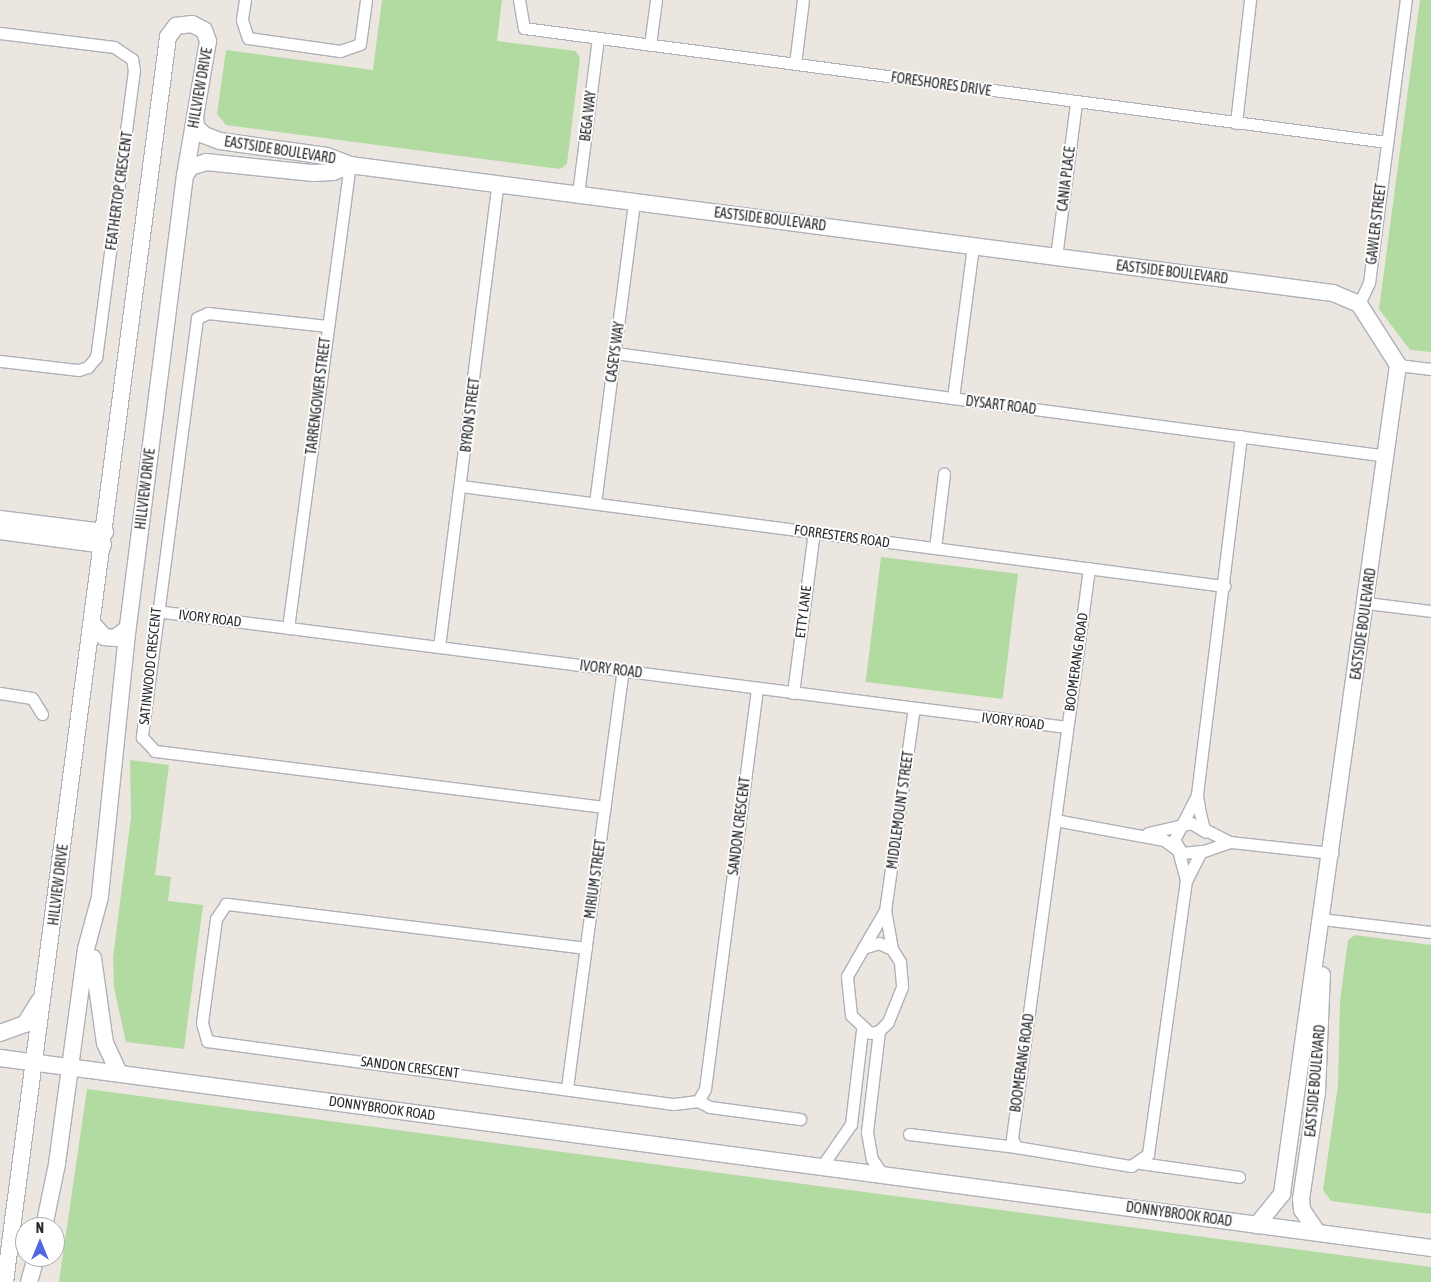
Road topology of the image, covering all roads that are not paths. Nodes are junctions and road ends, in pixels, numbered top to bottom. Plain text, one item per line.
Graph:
1 (245, 0) edge
2 (366, 0) edge
3 (519, 0) edge
4 (656, 0) edge
5 (803, 0) edge
6 (1250, 0) edge
7 (1406, 0) edge
8 (0, 33) edge
9 (598, 38) junction
10 (650, 45) junction
11 (795, 64) junction
12 (1076, 102) junction
13 (195, 114) junction
14 (1236, 123) junction
15 (1387, 142) junction
16 (350, 165) junction
17 (185, 175) junction
18 (498, 183) junction
19 (578, 194) junction
20 (634, 201) junction
21 (973, 246) junction
22 (1056, 257) junction
23 (1359, 304) junction
24 (327, 326) junction
25 (615, 353) junction
26 (0, 361) edge
27 (1398, 365) junction
28 (1431, 369) edge
29 (953, 398) junction
30 (1241, 436) junction
31 (1387, 456) junction
32 (944, 474) dead end
33 (461, 486) junction
34 (595, 503) junction
35 (0, 519) edge
36 (0, 531) edge
37 (814, 532) junction
38 (104, 538) junction
39 (935, 548) junction
40 (1089, 568) junction
41 (1224, 586) junction
42 (1366, 603) junction
43 (156, 611) junction
44 (1431, 611) edge
45 (92, 623) junction
46 (288, 628) junction
47 (127, 629) junction
48 (439, 647) junction
49 (623, 671) junction
50 (757, 688) junction
51 (793, 693) junction
52 (0, 694) edge
53 (914, 708) junction
54 (42, 714) dead end
55 (1067, 728) junction
56 (1197, 795) junction
57 (605, 807) junction
58 (1055, 820) junction
59 (1181, 826) junction
60 (1204, 829) junction
61 (1148, 834) junction
62 (1230, 842) junction
63 (1178, 850) junction
64 (1201, 852) junction
65 (1332, 853) junction
66 (1186, 881) junction
67 (100, 897) junction
68 (885, 911) junction
69 (1321, 922) junction
70 (1431, 932) edge
71 (586, 948) junction
72 (863, 948) junction
73 (892, 949) junction
74 (44, 994) junction
75 (862, 1030) junction
76 (879, 1031) junction
77 (0, 1033) edge
78 (0, 1058) edge
79 (35, 1062) junction
80 (70, 1067) junction
81 (119, 1073) junction
82 (567, 1088) junction
83 (698, 1101) junction
84 (800, 1119) dead end
85 (909, 1134) dead end
86 (1016, 1147) junction
87 (764, 1158) junction
88 (1140, 1163) junction
89 (822, 1166) junction
90 (882, 1174) junction
91 (1239, 1177) dead end
92 (928, 1180) junction
93 (46, 1217) edge
94 (1257, 1224) junction
95 (1316, 1232) junction
96 (1431, 1248) edge
97 (33, 1267) edge
98 (5, 1282) edge
99 (29, 1282) edge

1 - 2 street
3 - 9 street, FORESHORES DRIVE
4 - 10 street
5 - 11 street
6 - 14 street
7 - 15 street, GAWLER STREET
8 - 26 street, FEATHERTOP CRESCENT
9 - 10 street, FORESHORES DRIVE
9 - 19 street, BEGA WAY
10 - 11 street, FORESHORES DRIVE
11 - 12 street, FORESHORES DRIVE
12 - 14 street, FORESHORES DRIVE
12 - 22 street, CANIA PLACE
13 - 16 street, EASTSIDE BOULEVARD
13 - 17 street, HILLVIEW DRIVE
13 - 38 street, HILLVIEW DRIVE
14 - 15 street, FORESHORES DRIVE
15 - 23 street, GAWLER STREET
16 - 17 street, EASTSIDE BOULEVARD
16 - 18 street, EASTSIDE BOULEVARD
16 - 24 street, TARRENGOWER STREET
17 - 47 street, HILLVIEW DRIVE
18 - 19 street, EASTSIDE BOULEVARD
18 - 33 street, BYRON STREET
19 - 20 street, EASTSIDE BOULEVARD
20 - 21 street, EASTSIDE BOULEVARD
20 - 25 street, CASEYS WAY
21 - 22 street, EASTSIDE BOULEVARD
21 - 29 street
22 - 23 street, EASTSIDE BOULEVARD
23 - 27 street
24 - 43 street, SATINWOOD CRESCENT
24 - 46 street, TARRENGOWER STREET
25 - 29 street, DYSART ROAD
25 - 34 street, CASEYS WAY
27 - 28 street
27 - 31 street, EASTSIDE BOULEVARD
29 - 30 street, DYSART ROAD
30 - 31 street, DYSART ROAD
30 - 41 street
31 - 42 street, EASTSIDE BOULEVARD
32 - 39 street
33 - 34 street, FORRESTERS ROAD
33 - 48 street, BYRON STREET
34 - 37 street, FORRESTERS ROAD
35 - 38 street
36 - 38 street
37 - 39 street, FORRESTERS ROAD
37 - 51 street, ETTY LANE
38 - 45 street, HILLVIEW DRIVE
39 - 40 street, FORRESTERS ROAD
40 - 41 street, FORRESTERS ROAD
40 - 55 street, BOOMERANG ROAD
41 - 56 street
42 - 44 street
42 - 65 street, EASTSIDE BOULEVARD
43 - 46 street, IVORY ROAD
43 - 57 street, SATINWOOD CRESCENT
45 - 47 street
45 - 74 street, HILLVIEW DRIVE
46 - 48 street, IVORY ROAD
47 - 67 street, HILLVIEW DRIVE
48 - 49 street, IVORY ROAD
49 - 50 street, IVORY ROAD
49 - 57 street, MIRIUM STREET
50 - 51 street, IVORY ROAD
50 - 83 street, SANDON CRESCENT
51 - 53 street, IVORY ROAD
52 - 54 street
53 - 55 street, IVORY ROAD
53 - 68 street, MIDDLEMOUNT STREET
55 - 58 street, BOOMERANG ROAD
56 - 59 street
56 - 60 street
57 - 71 street, MIRIUM STREET
58 - 61 street
58 - 86 street, BOOMERANG ROAD
59 - 60 street
59 - 61 street
59 - 63 street
60 - 62 street
60 - 64 street
61 - 63 street
62 - 64 street
62 - 65 street
63 - 64 street
63 - 66 street
64 - 66 street
65 - 69 street, EASTSIDE BOULEVARD
66 - 88 street
67 - 80 street, HILLVIEW DRIVE
67 - 81 street
68 - 72 street, MIDDLEMOUNT STREET
68 - 73 street, MIDDLEMOUNT STREET
69 - 70 street
69 - 94 street, EASTSIDE BOULEVARD
69 - 95 street, EASTSIDE BOULEVARD
71 - 82 street, MIRIUM STREET
71 - 82 street, SANDON CRESCENT
72 - 73 street
72 - 75 street
73 - 76 street
74 - 77 street
74 - 79 street, HILLVIEW DRIVE
75 - 76 street
75 - 89 street
76 - 90 street
78 - 79 street, DONNYBROOK ROAD
79 - 80 street, DONNYBROOK ROAD
79 - 98 street, HILLVIEW DRIVE
80 - 81 street, DONNYBROOK ROAD
80 - 93 street, HILLVIEW DRIVE
81 - 87 street, DONNYBROOK ROAD
82 - 83 street, SANDON CRESCENT
83 - 84 street
85 - 86 street
86 - 88 street
87 - 89 street, DONNYBROOK ROAD
87 - 92 street, DONNYBROOK ROAD
88 - 91 street
89 - 90 street, DONNYBROOK ROAD
90 - 92 street, DONNYBROOK ROAD
92 - 94 street, DONNYBROOK ROAD
94 - 95 street, DONNYBROOK ROAD
95 - 96 street, DONNYBROOK ROAD
97 - 99 street

